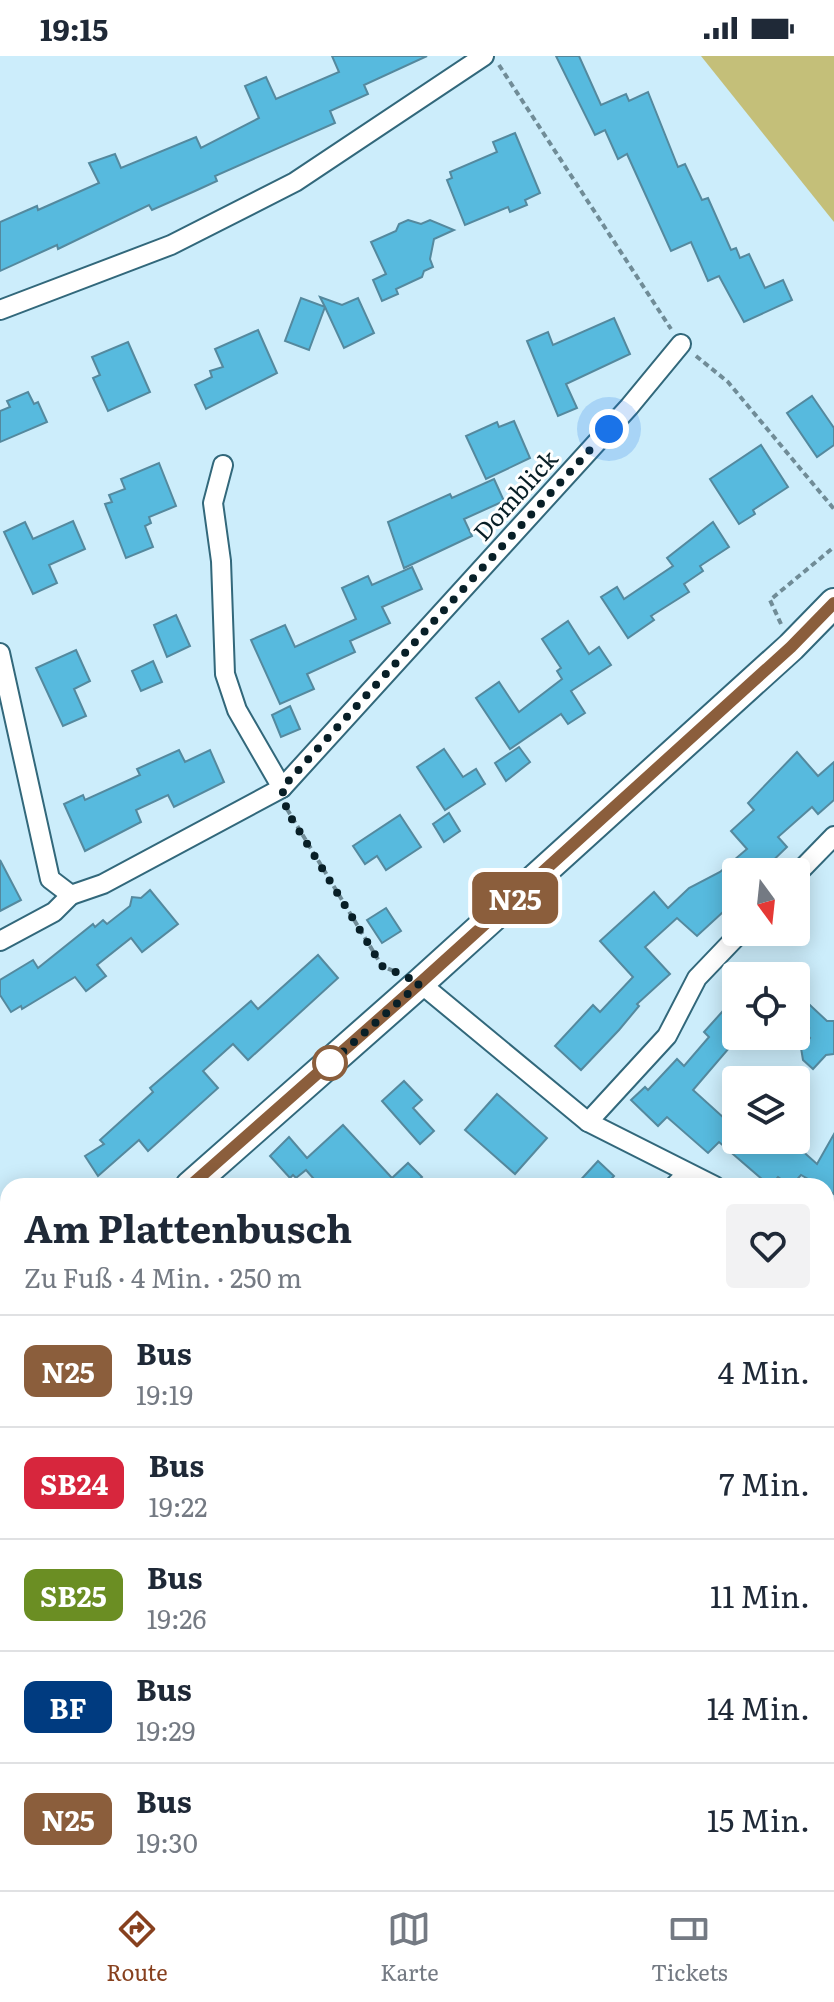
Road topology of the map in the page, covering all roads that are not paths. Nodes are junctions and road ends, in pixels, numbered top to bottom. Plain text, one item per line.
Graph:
1 (484, 56) edge
2 (0, 310) edge
3 (681, 344) road end
4 (223, 465) dead end
5 (834, 603) edge
6 (0, 653) edge
7 (282, 788) junction
8 (834, 836) edge
9 (810, 861) edge
10 (71, 895) junction
11 (0, 941) edge
12 (728, 946) edge
13 (420, 983) junction
14 (588, 1122) junction
15 (683, 1171) junction
16 (199, 1178) edge
17 (676, 1178) edge
18 (698, 1178) edge

1 - 2 street
3 - 7 street, Domblick
4 - 7 street
5 - 13 main road
6 - 10 street
7 - 10 street, Domblick
8 - 9 street
10 - 11 street, Domblick
12 - 14 street
13 - 14 street
13 - 16 main road
14 - 15 street
15 - 17 lane
15 - 18 street

